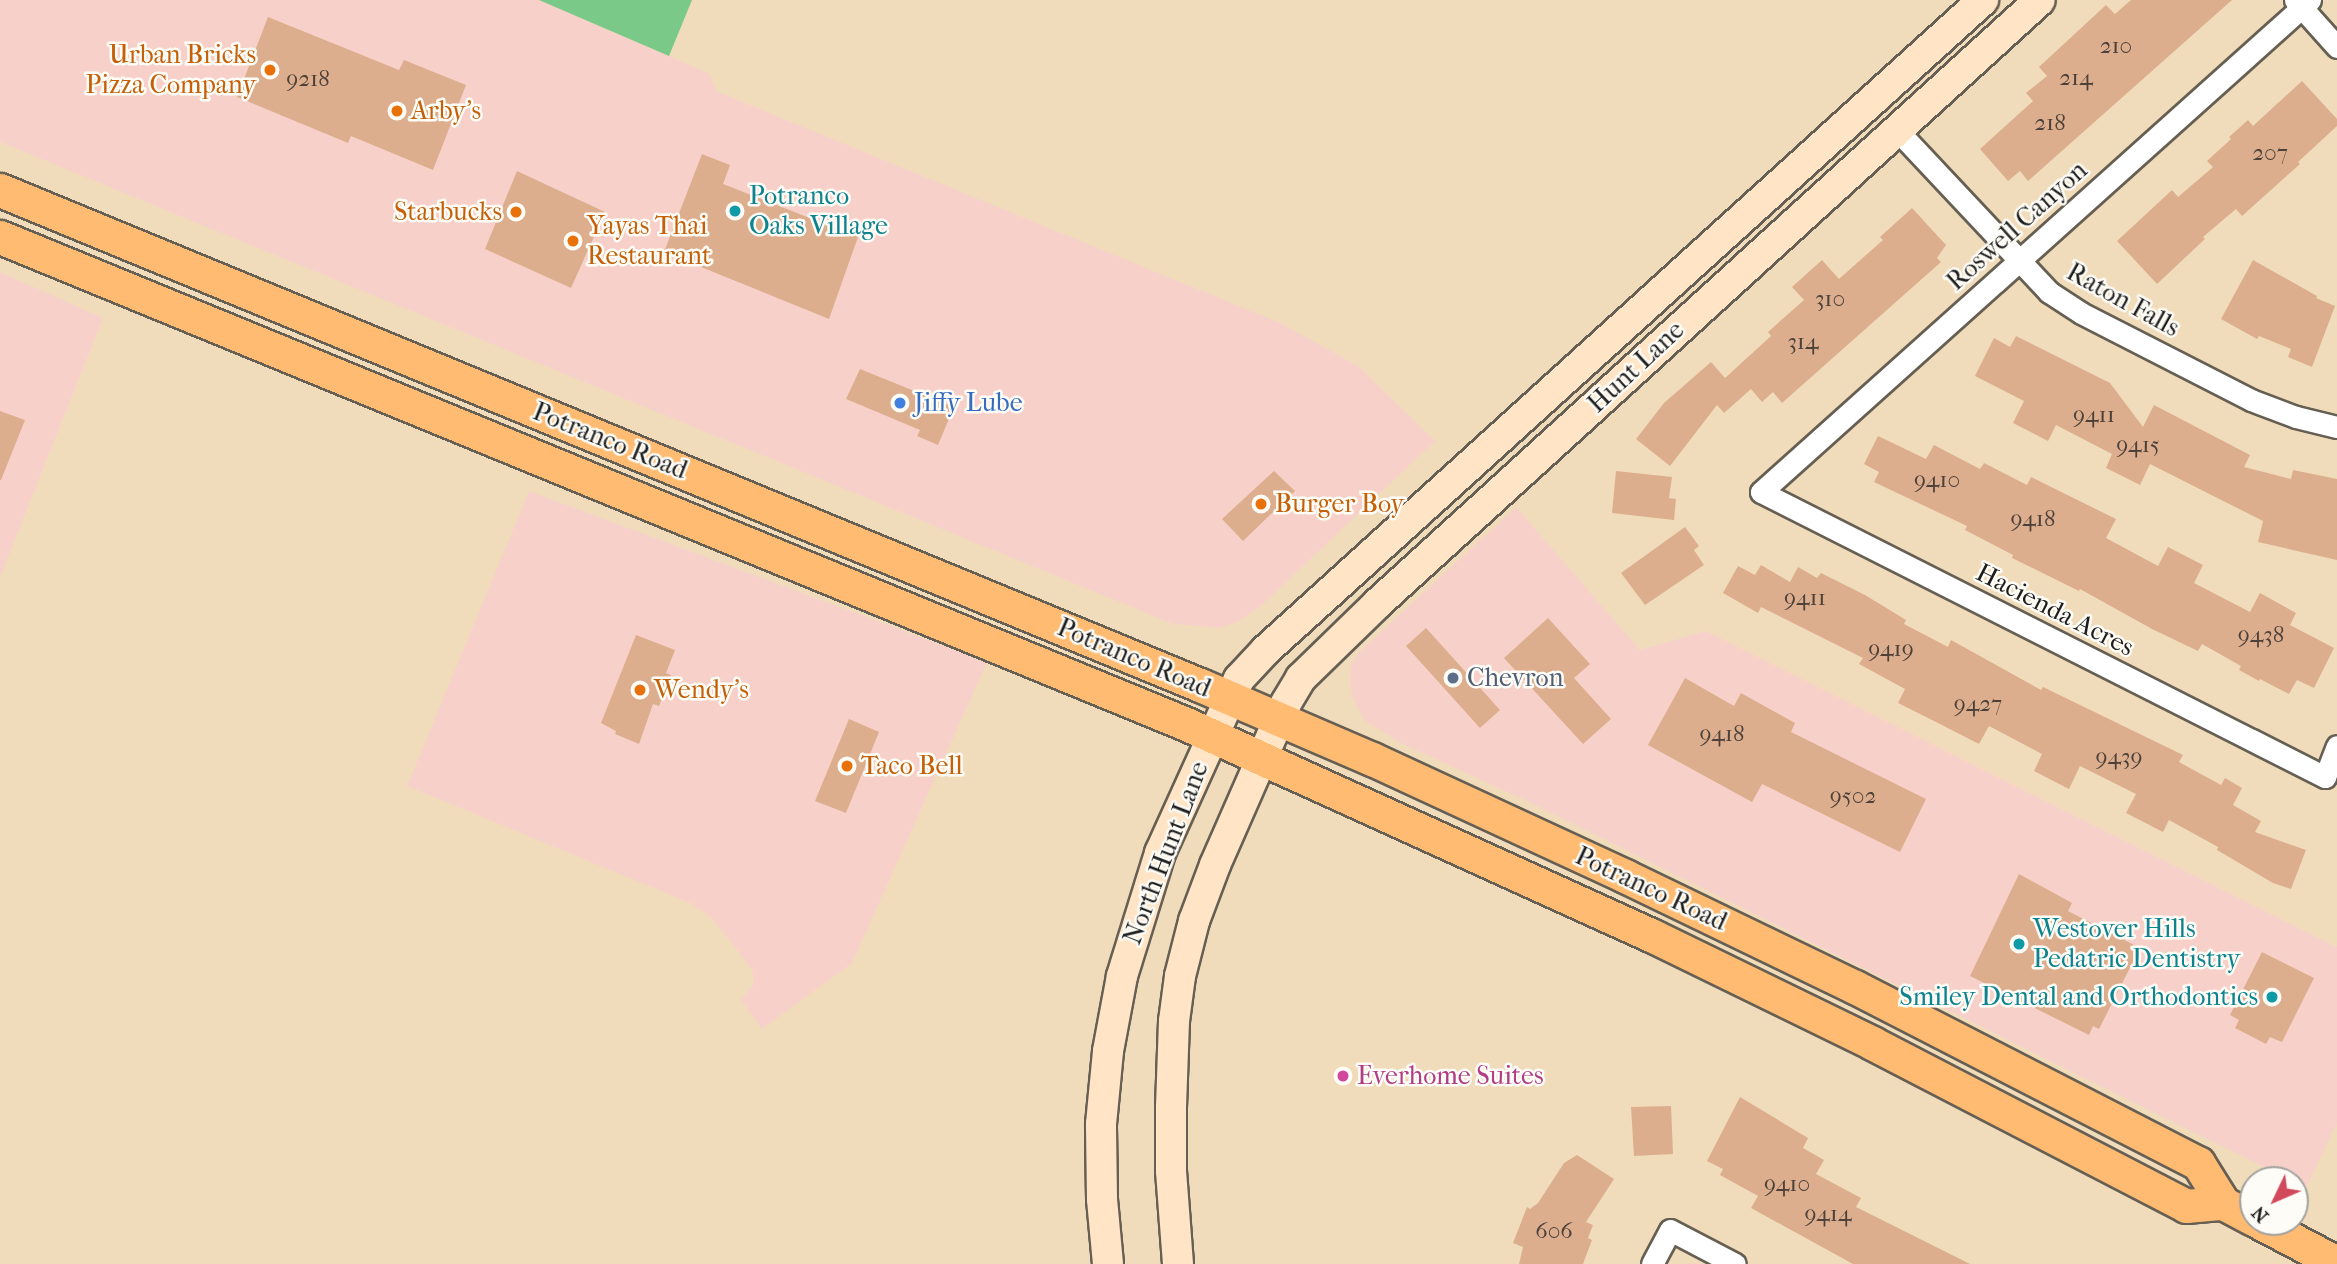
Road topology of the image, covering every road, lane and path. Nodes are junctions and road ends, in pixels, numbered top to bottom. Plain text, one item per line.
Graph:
1 (1983, 0) edge
2 (2040, 0) edge
3 (2302, 2) edge
4 (2337, 47) edge
5 (1896, 129) junction
6 (0, 191) edge
7 (0, 237) edge
8 (2019, 263) junction
9 (1600, 347) junction
10 (296, 359) junction
11 (539, 411) junction
12 (2337, 427) edge
13 (583, 475) junction
14 (1761, 492) joint
15 (1494, 497) junction
16 (832, 532) junction
17 (1228, 698) junction
18 (1279, 720) junction
19 (1211, 736) junction
20 (2337, 746) edge
21 (1262, 757) junction
22 (1625, 876) junction
23 (1605, 915) junction
24 (1653, 936) junction
25 (1855, 987) junction
26 (1872, 1043) junction
27 (2136, 1131) junction
28 (2223, 1203) junction
29 (2239, 1212) edge
30 (2286, 1236) edge
31 (2337, 1263) edge
32 (1108, 1264) edge
33 (1178, 1264) edge
34 (1652, 1264) edge
35 (1735, 1264) edge

1 - 9 main road, Hunt Lane
2 - 5 main road, Hunt Lane
3 - 4 street
3 - 8 street, Roswell Canyon
5 - 8 street, Raton Falls
5 - 15 main road, Hunt Lane
6 - 11 main road, Potranco Road
7 - 10 main road, Potranco Road
8 - 12 street, Raton Falls
8 - 14 street, Roswell Canyon
9 - 15 main road
9 - 17 main road, Hunt Lane
10 - 11 main road
10 - 13 main road, Potranco Road
11 - 16 main road, Potranco Road
13 - 16 main road
13 - 19 main road, Potranco Road
14 - 20 street, Hacienda Acres
15 - 18 main road, Hunt Lane
16 - 17 main road, Potranco Road
17 - 18 main road, Potranco Road
17 - 19 main road, Hunt Lane
18 - 21 main road, Hunt Lane
18 - 22 main road, Potranco Road
19 - 21 main road, Potranco Road
19 - 32 main road, North Hunt Lane
21 - 23 main road, Potranco Road
21 - 33 main road, North Hunt Lane
22 - 23 main road
22 - 25 main road, Potranco Road
23 - 24 main road, Potranco Road
24 - 25 main road
24 - 26 main road, Potranco Road
25 - 27 main road, Potranco Road
26 - 27 main road
26 - 28 main road, Potranco Road
27 - 28 main road, Potranco Road
28 - 29 main road, Potranco Road
30 - 31 main road
34 - 35 street

